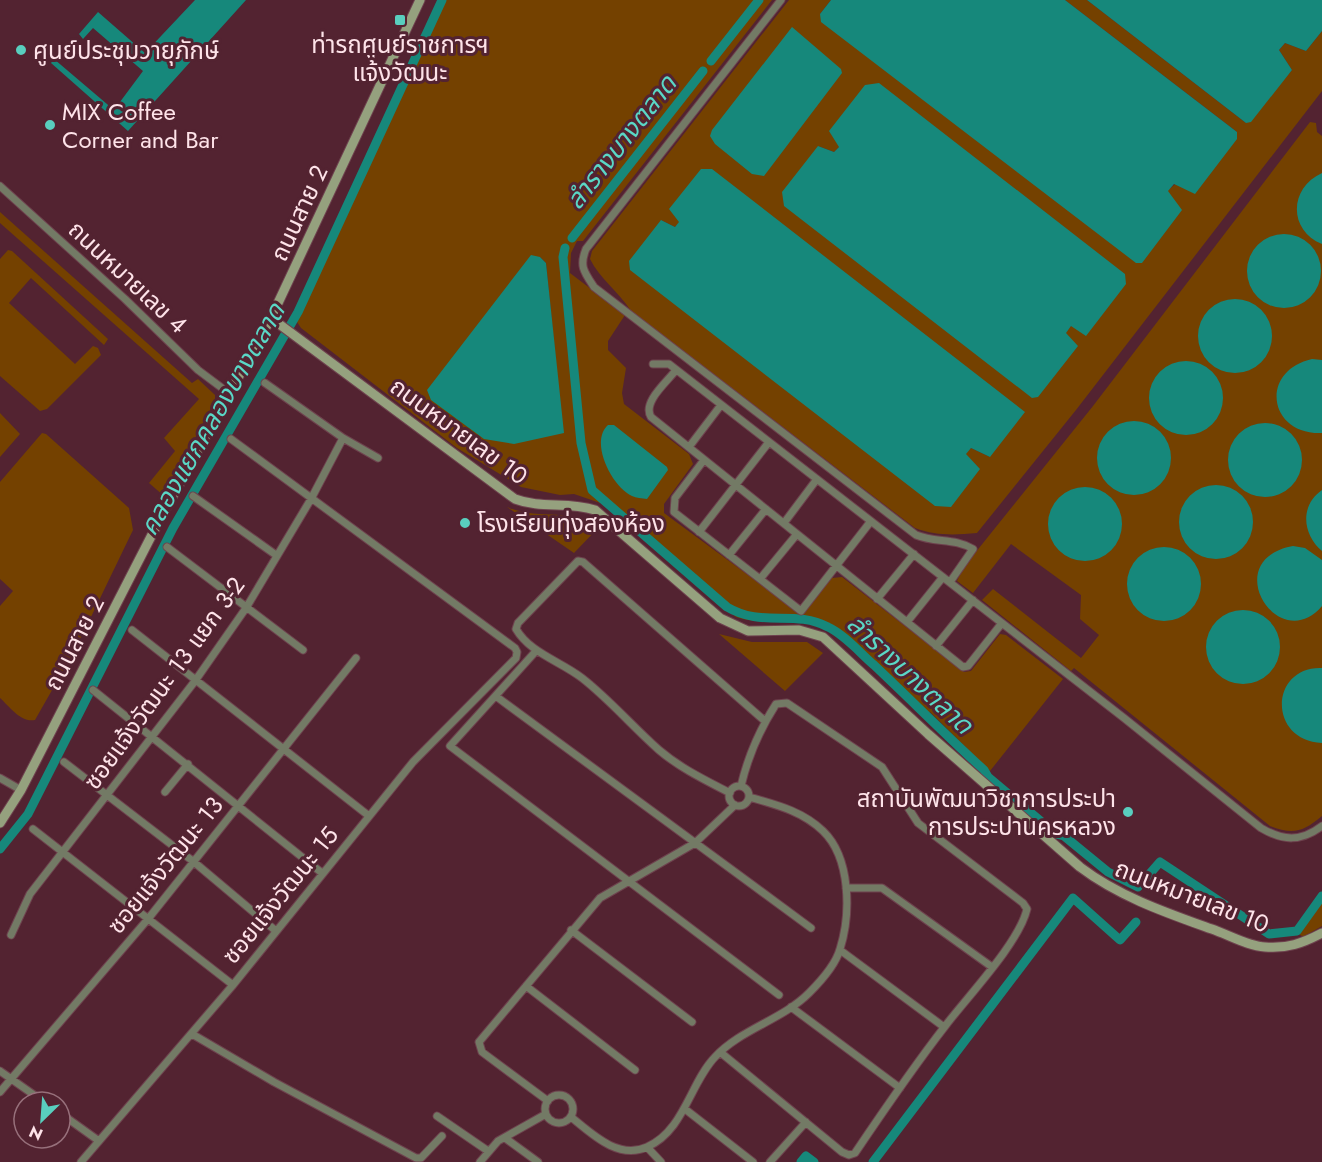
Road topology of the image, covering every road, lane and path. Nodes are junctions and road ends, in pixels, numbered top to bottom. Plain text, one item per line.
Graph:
1 (420, 0) edge
2 (781, 0) edge
3 (0, 186) edge
4 (272, 318) junction
5 (653, 364) dead end
6 (676, 370) junction
7 (265, 383) dead end
8 (230, 394) junction
9 (722, 405) junction
10 (343, 438) junction
11 (231, 439) dead end
12 (769, 442) junction
13 (689, 447) junction
14 (378, 458) dead end
15 (705, 460) junction
16 (817, 479) junction
17 (736, 485) junction
18 (193, 496) dead end
19 (310, 500) junction
20 (766, 509) junction
21 (870, 521) junction
22 (784, 523) junction
23 (699, 532) junction
24 (797, 534) junction
25 (167, 547) dead end
26 (914, 554) junction
27 (276, 555) junction
28 (729, 555) junction
29 (836, 566) junction
30 (943, 577) junction
31 (760, 579) junction
32 (950, 582) junction
33 (877, 599) junction
34 (973, 600) junction
35 (246, 608) junction
36 (907, 622) junction
37 (1002, 623) junction
38 (132, 630) dead end
39 (936, 646) junction
40 (303, 650) dead end
41 (536, 651) junction
42 (356, 658) dead end
43 (195, 681) junction
44 (93, 690) dead end
45 (497, 696) junction
46 (765, 721) junction
47 (152, 737) junction
48 (282, 750) junction
49 (64, 762) dead end
50 (188, 764) junction
51 (0, 778) edge
52 (741, 786) junction
53 (21, 790) junction
54 (165, 792) dead end
55 (730, 793) junction
56 (108, 795) junction
57 (750, 797) junction
58 (735, 805) junction
59 (238, 807) junction
60 (369, 816) junction
61 (0, 823) edge
62 (1322, 826) edge
63 (33, 829) dead end
64 (694, 843) junction
65 (64, 853) junction
66 (194, 862) junction
67 (322, 873) junction
68 (628, 882) junction
69 (846, 888) junction
70 (148, 919) junction
71 (811, 928) dead end
72 (571, 930) junction
73 (276, 931) junction
74 (1322, 933) edge
75 (11, 935) dead end
76 (840, 950) junction
77 (992, 968) junction
78 (233, 985) junction
79 (526, 986) junction
80 (779, 996) dead end
81 (791, 1007) junction
82 (692, 1022) dead end
83 (944, 1027) junction
84 (192, 1034) junction
85 (720, 1052) junction
86 (635, 1070) dead end
87 (0, 1071) edge
88 (12, 1078) junction
89 (900, 1088) junction
90 (28, 1090) edge
91 (0, 1092) edge
92 (548, 1101) junction
93 (685, 1108) junction
94 (546, 1114) junction
95 (437, 1116) dead end
96 (571, 1117) junction
97 (72, 1122) edge
98 (806, 1122) junction
99 (442, 1136) dead end
100 (505, 1138) junction
101 (99, 1141) junction
102 (647, 1147) junction
103 (488, 1151) junction
104 (409, 1154) junction
105 (81, 1162) edge
106 (404, 1162) edge
107 (480, 1162) edge
108 (538, 1162) edge
109 (660, 1162) edge
110 (753, 1162) edge
111 (770, 1162) edge

1 - 4 street, ถนนสาย 2
2 - 32 street
3 - 8 street, ถนนหมายเลข 4
4 - 8 street, ถนนสาย 2
4 - 74 street, ถนนหมายเลข 10
5 - 6 street
6 - 9 street
6 - 13 street
7 - 10 street
8 - 53 street, ถนนสาย 2
9 - 12 street
9 - 13 street
10 - 14 street
10 - 19 street, ซอยแจ้งวัฒนะ 13 แยก 3-2
11 - 19 street
12 - 16 street
12 - 17 street
13 - 15 street
15 - 17 street
15 - 23 street
16 - 21 street
16 - 22 street
17 - 20 street
17 - 23 street
18 - 27 street
19 - 27 street, ซอยแจ้งวัฒนะ 13 แยก 3-2
19 - 60 street, ซอยแจ้งวัฒนะ 15
20 - 22 street
20 - 28 street
21 - 26 street
21 - 29 street
22 - 24 street
23 - 28 street
24 - 29 street
24 - 31 street
25 - 35 street
26 - 30 street
26 - 33 street
27 - 35 street, ซอยแจ้งวัฒนะ 13 แยก 3-2
28 - 31 street
29 - 31 street
29 - 33 street
30 - 32 street
30 - 36 street
32 - 34 street
33 - 36 street
34 - 37 street
34 - 39 street
35 - 40 street
35 - 43 street, ซอยแจ้งวัฒนะ 13 แยก 3-2
36 - 39 street
37 - 39 street
37 - 62 street
38 - 43 street
41 - 45 street
41 - 46 street
41 - 55 street
42 - 48 street, ซอยแจ้งวัฒนะ 13
43 - 47 street, ซอยแจ้งวัฒนะ 13 แยก 3-2
43 - 48 street
44 - 47 street
45 - 64 street
45 - 68 street
46 - 52 street
46 - 77 street
47 - 50 street
47 - 56 street, ซอยแจ้งวัฒนะ 13 แยก 3-2
48 - 59 street, ซอยแจ้งวัฒนะ 13
48 - 60 street
49 - 56 street
50 - 54 street
50 - 59 street
51 - 53 street
52 - 55 street
52 - 57 street
53 - 61 street, ถนนสาย 2
55 - 58 street
56 - 65 street, ซอยแจ้งวัฒนะ 13 แยก 3-2
56 - 66 street
57 - 58 street
57 - 69 street
58 - 64 street
59 - 66 street, ซอยแจ้งวัฒนะ 13
59 - 67 street
60 - 67 street, ซอยแจ้งวัฒนะ 15
63 - 65 street
64 - 68 street
64 - 71 street
65 - 70 street
65 - 75 street, ซอยแจ้งวัฒนะ 13 แยก 3-2
66 - 70 street, ซอยแจ้งวัฒนะ 13
66 - 73 street
67 - 73 street, ซอยแจ้งวัฒนะ 15
68 - 72 street
68 - 80 street
69 - 76 street
69 - 77 street
70 - 78 street
70 - 88 street, ซอยแจ้งวัฒนะ 13
72 - 79 street
72 - 82 street
73 - 78 street, ซอยแจ้งวัฒนะ 15
76 - 81 street
76 - 83 street
77 - 83 street
78 - 84 street, ซอยแจ้งวัฒนะ 15
79 - 86 street
79 - 92 street
81 - 85 street
81 - 89 street
83 - 89 street
84 - 101 street, ซอยแจ้งวัฒนะ 15
84 - 104 street
85 - 93 street
85 - 98 street
87 - 88 street
88 - 90 street
88 - 91 street, ซอยแจ้งวัฒนะ 13
89 - 98 street
92 - 94 street
92 - 96 street
93 - 102 street
93 - 110 street
94 - 96 street
94 - 100 street
95 - 103 street
96 - 102 street
97 - 101 street
98 - 111 street
99 - 104 street
100 - 103 street
100 - 108 street
101 - 105 street, ซอยแจ้งวัฒนะ 15
102 - 109 street
103 - 107 street
104 - 106 street

